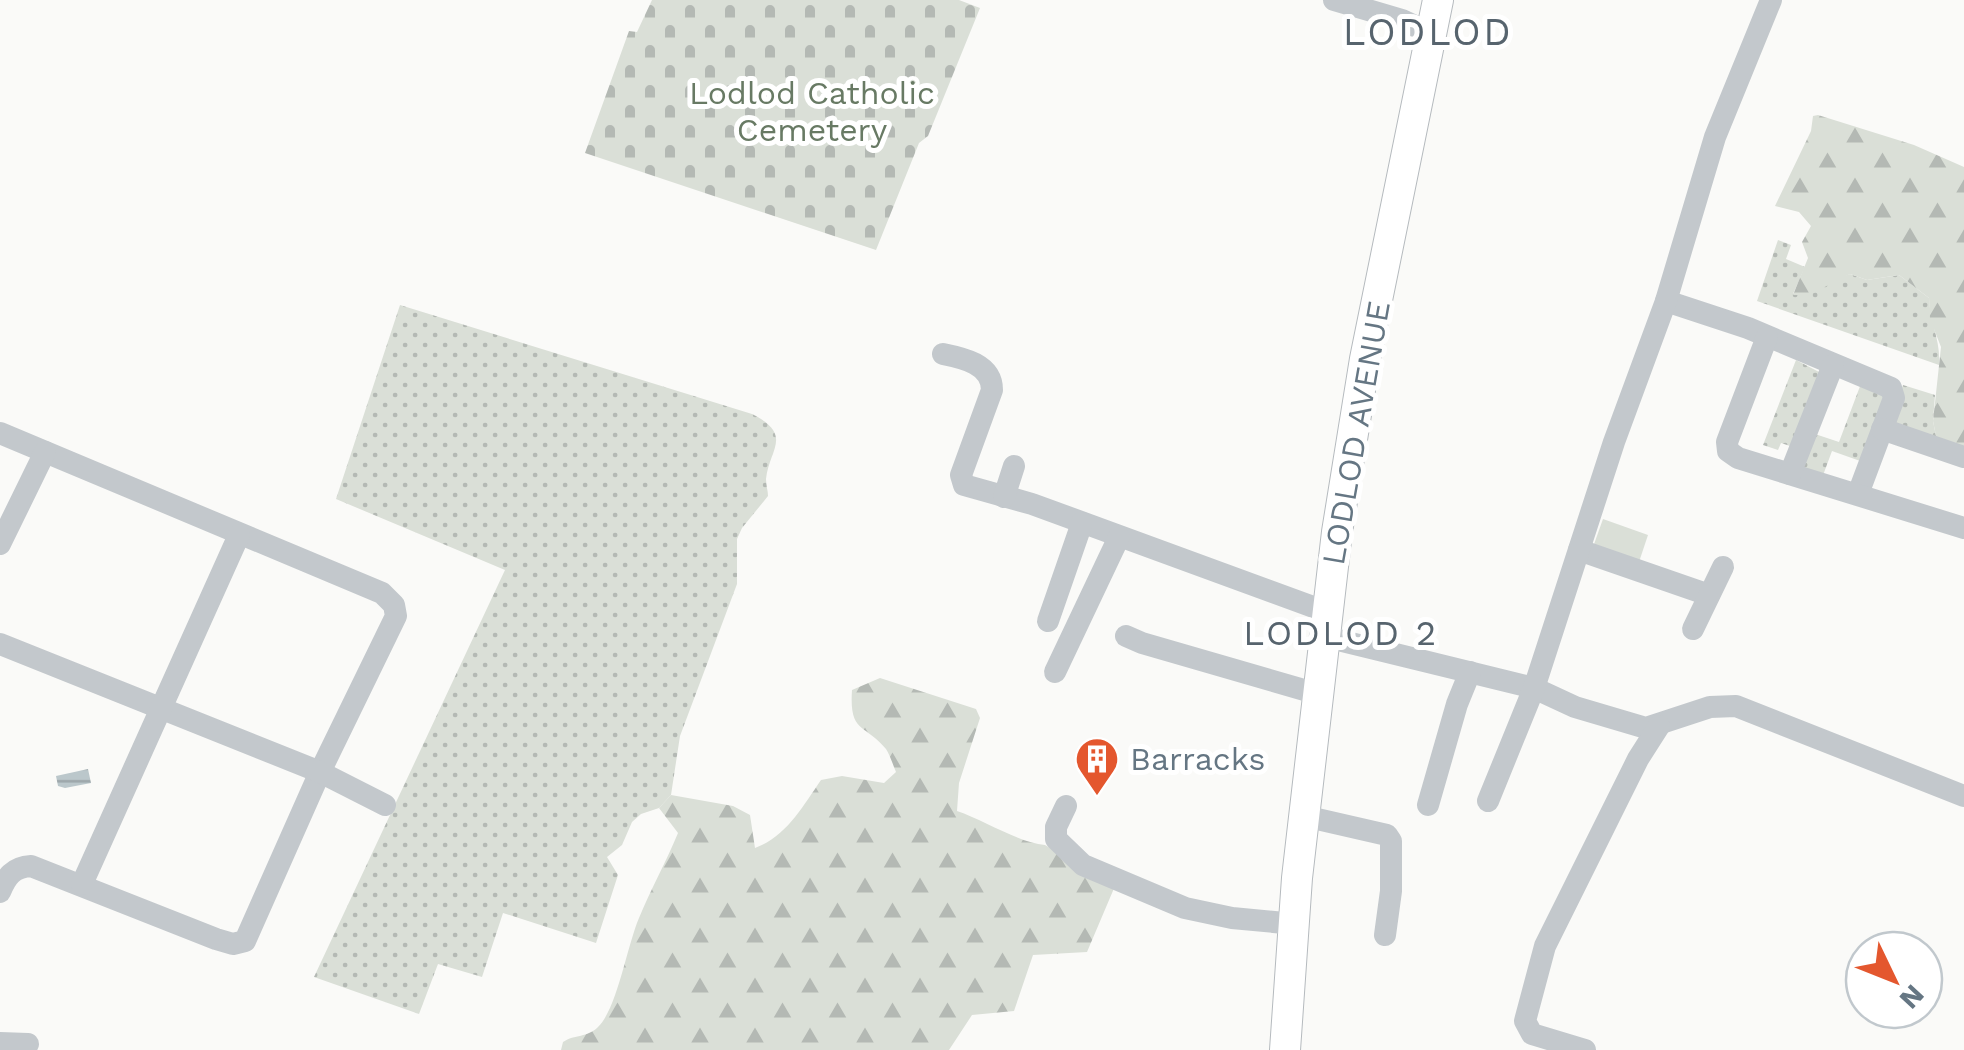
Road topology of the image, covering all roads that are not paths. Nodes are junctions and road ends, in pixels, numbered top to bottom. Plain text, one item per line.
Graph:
1 (1334, 0) edge
2 (1438, 0) edge
3 (1772, 0) edge
4 (1430, 33) junction
5 (1666, 301) junction
6 (1767, 337) junction
7 (942, 354) dead end
8 (1832, 366) junction
9 (1882, 429) junction
10 (0, 432) edge
11 (45, 452) junction
12 (1964, 457) edge
13 (1014, 466) dead end
14 (1790, 474) junction
15 (1858, 494) junction
16 (1004, 498) junction
17 (1082, 523) junction
18 (1964, 528) edge
19 (238, 535) junction
20 (1120, 537) junction
21 (0, 544) edge
22 (1579, 550) junction
23 (1723, 567) dead end
24 (1710, 594) junction
25 (1048, 621) dead end
26 (1326, 625) junction
27 (1693, 629) dead end
28 (1126, 636) dead end
29 (0, 644) edge
30 (1056, 672) dead end
31 (1470, 672) junction
32 (1534, 688) junction
33 (1318, 694) junction
34 (162, 710) junction
35 (1659, 726) junction
36 (320, 772) junction
37 (1964, 796) edge
38 (1488, 802) dead end
39 (1428, 805) dead end
40 (385, 806) dead end
41 (1066, 806) dead end
42 (1304, 816) junction
43 (82, 884) junction
44 (0, 892) edge
45 (1295, 924) junction
46 (1385, 935) dead end
47 (0, 1043) edge
48 (28, 1044) dead end
49 (1285, 1050) edge
50 (1585, 1050) edge

1 - 4 street
2 - 4 main road, LODLOD AVENUE
3 - 5 street
4 - 26 main road, LODLOD AVENUE
5 - 6 street
5 - 22 street
6 - 8 street
6 - 14 street
7 - 16 street
8 - 9 street
8 - 14 street
9 - 12 street
9 - 15 street
10 - 11 street
11 - 19 street
11 - 21 street
13 - 16 street
14 - 15 street
15 - 18 street
16 - 17 street
17 - 20 street
17 - 25 street
19 - 34 street
19 - 36 street
20 - 26 street
20 - 30 street
22 - 24 street
22 - 32 street
23 - 24 street
24 - 27 street
26 - 31 street
26 - 33 main road, LODLOD AVENUE
28 - 33 street
29 - 34 street
31 - 32 street
31 - 39 street
32 - 35 street
32 - 38 street
33 - 42 main road, LODLOD AVENUE
34 - 36 street
34 - 43 street
35 - 37 street
35 - 50 street
36 - 40 street
36 - 43 street
41 - 45 street
42 - 45 main road, LODLOD AVENUE
42 - 46 street
43 - 44 street
45 - 49 main road, LODLOD AVENUE
47 - 48 street

